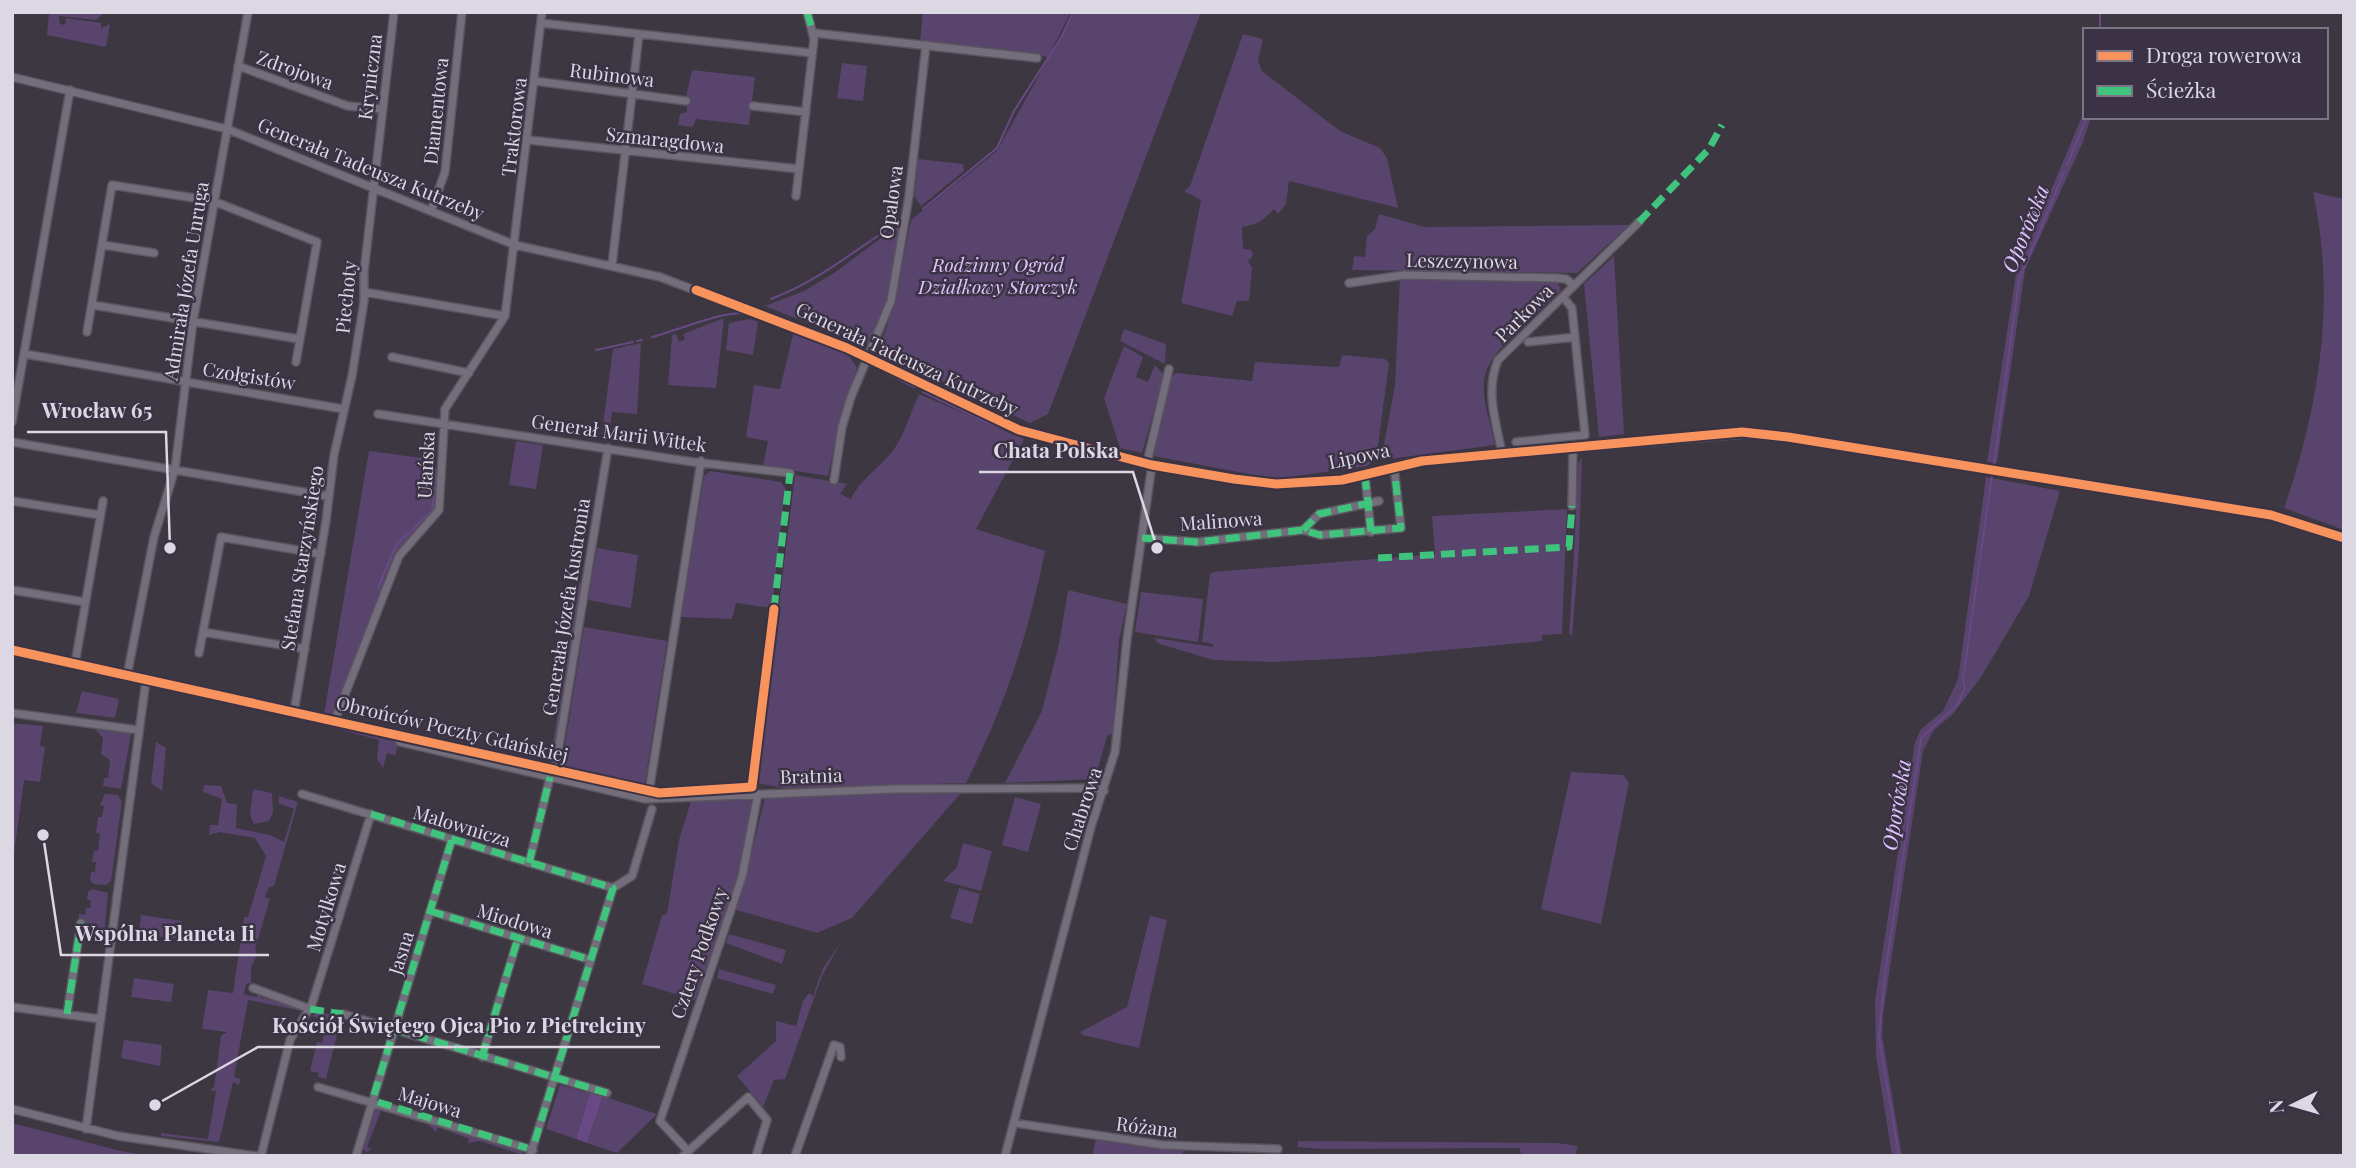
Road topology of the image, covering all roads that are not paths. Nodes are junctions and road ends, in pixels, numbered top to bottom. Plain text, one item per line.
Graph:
1 (248, 12) edge
2 (394, 12) edge
3 (462, 12) edge
4 (542, 12) edge
5 (807, 12) edge
6 (541, 23) junction
7 (814, 33) junction
8 (639, 34) junction
9 (926, 45) junction
10 (812, 53) junction
11 (1037, 58) dead end
12 (238, 66) junction
13 (12, 76) edge
14 (535, 81) junction
15 (69, 90) junction
16 (633, 93) junction
17 (686, 101) dead end
18 (753, 106) dead end
19 (382, 109) junction
20 (806, 112) junction
21 (227, 129) junction
22 (528, 140) junction
23 (626, 151) junction
24 (799, 169) junction
25 (374, 188) junction
26 (796, 196) dead end
27 (213, 201) junction
28 (431, 211) junction
29 (1639, 222) dead end
30 (515, 244) junction
31 (103, 245) junction
32 (154, 253) dead end
33 (612, 265) junction
34 (1349, 283) dead end
35 (1574, 285) junction
36 (364, 292) junction
37 (1563, 297) junction
38 (93, 305) junction
39 (505, 316) junction
40 (193, 322) junction
41 (87, 332) dead end
42 (1575, 337) junction
43 (299, 340) junction
44 (1528, 342) dead end
45 (25, 354) junction
46 (392, 357) dead end
47 (869, 358) junction
48 (296, 362) dead end
49 (1169, 369) dead end
50 (469, 373) junction
51 (186, 382) junction
52 (343, 409) junction
53 (379, 414) dead end
54 (12, 422) edge
55 (444, 423) junction
56 (12, 442) edge
57 (1516, 442) dead end
58 (1576, 446) junction
59 (608, 448) junction
60 (1502, 453) junction
61 (701, 461) junction
62 (1148, 464) junction
63 (1394, 467) junction
64 (175, 469) junction
65 (790, 473) dead end
66 (1365, 476) junction
67 (834, 480) dead end
68 (327, 496) junction
69 (12, 501) edge
70 (103, 501) dead end
71 (1380, 501) dead end
72 (1368, 503) junction
73 (1572, 506) dead end
74 (100, 515) junction
75 (1303, 530) junction
76 (1371, 532) junction
77 (1142, 538) junction
78 (2344, 538) edge
79 (321, 554) junction
80 (12, 590) edge
81 (85, 602) junction
82 (774, 609) dead end
83 (203, 632) junction
84 (304, 649) junction
85 (12, 650) edge
86 (199, 653) dead end
87 (75, 664) junction
88 (127, 676) junction
89 (145, 682) junction
90 (294, 712) junction
91 (12, 713) edge
92 (335, 720) junction
93 (138, 730) junction
94 (400, 741) dead end
95 (553, 773) junction
96 (1104, 790) junction
97 (755, 791) junction
98 (649, 792) junction
99 (302, 794) dead end
100 (652, 809) dead end
101 (370, 814) junction
102 (452, 839) junction
103 (529, 863) junction
104 (613, 888) junction
105 (430, 911) junction
106 (81, 923) dead end
107 (518, 938) junction
108 (592, 960) junction
109 (253, 988) dead end
110 (12, 1007) edge
111 (310, 1009) junction
112 (67, 1014) junction
113 (342, 1014) dead end
114 (100, 1019) junction
115 (394, 1029) junction
116 (482, 1057) junction
117 (841, 1057) dead end
118 (555, 1079) junction
119 (318, 1087) dead end
120 (607, 1094) dead end
121 (373, 1101) junction
122 (12, 1109) edge
123 (1014, 1123) junction
124 (86, 1129) junction
125 (1278, 1149) dead end
126 (531, 1153) edge
127 (685, 1153) edge
128 (259, 1156) edge
129 (356, 1156) edge
130 (756, 1156) edge
131 (795, 1156) edge
132 (1005, 1156) edge

1 - 12 street, Admirała Józefa Unruga
2 - 19 street, Kryniczna
3 - 28 street, Diamentowa
4 - 6 street, Traktorowa
5 - 7 street
6 - 8 street
6 - 14 street, Traktorowa
7 - 9 street
7 - 10 street
8 - 10 street
8 - 16 street
9 - 11 street
9 - 47 street, Opalowa
10 - 20 street
12 - 19 street, Zdrojowa
12 - 21 street, Admirała Józefa Unruga
13 - 15 street, Generała Tadeusza Kutrzeby
14 - 16 street, Rubinowa
14 - 22 street, Traktorowa
15 - 21 street, Generała Tadeusza Kutrzeby
15 - 45 street
16 - 17 street, Rubinowa
16 - 23 street
18 - 20 street
19 - 25 street, Kryniczna
20 - 24 street
21 - 25 street, Generała Tadeusza Kutrzeby
21 - 27 street, Admirała Józefa Unruga
22 - 23 street, Szmaragdowa
22 - 30 street, Traktorowa
23 - 24 street, Szmaragdowa
23 - 33 street
24 - 26 street
25 - 28 street, Generała Tadeusza Kutrzeby
25 - 36 street, Piechoty
27 - 31 street
27 - 40 street, Admirała Józefa Unruga
27 - 43 street
28 - 30 street, Generała Tadeusza Kutrzeby
29 - 35 street, Parkowa
30 - 33 street, Generała Tadeusza Kutrzeby
30 - 39 street, Ułańska
31 - 32 street
31 - 38 street
33 - 47 street, Generała Tadeusza Kutrzeby
34 - 35 street, Leszczynowa
35 - 37 street, Parkowa
36 - 39 street
36 - 52 street, Piechoty
37 - 42 street
37 - 60 street, Parkowa
38 - 40 street
38 - 41 street
39 - 50 street, Ułańska
40 - 43 street
40 - 51 street, Admirała Józefa Unruga
42 - 44 street
42 - 57 street
43 - 48 street
45 - 51 street, Czołgistów
45 - 54 street
46 - 50 street
47 - 62 street, Generała Tadeusza Kutrzeby
47 - 67 street, Opalowa
49 - 62 street, Chabrowa
50 - 55 street, Ułańska
51 - 52 street, Czołgistów
51 - 64 street, Admirała Józefa Unruga
52 - 68 street, Stefana Starzyńskiego
53 - 55 street, Generał Marii Wittek
55 - 59 street, Generał Marii Wittek
55 - 92 street, Ułańska
56 - 64 street
58 - 60 street, Lipowa
58 - 73 street
58 - 78 street, Lipowa
59 - 61 street, Generał Marii Wittek
59 - 95 street, Generała Józefa Kustronia
60 - 63 street, Lipowa
61 - 65 street, Generał Marii Wittek
61 - 98 street
62 - 66 street, Lipowa
62 - 77 street, Chabrowa
63 - 66 street, Lipowa
63 - 76 street, Malinowa
64 - 68 street
64 - 88 street, Admirała Józefa Unruga
66 - 72 street
68 - 79 street, Stefana Starzyńskiego
69 - 74 street
70 - 74 street
71 - 72 street, Malinowa
72 - 75 street, Malinowa
72 - 76 street
74 - 81 street
75 - 76 street, Malinowa
75 - 77 street, Malinowa
77 - 96 street, Chabrowa
79 - 83 street
79 - 84 street, Stefana Starzyńskiego
80 - 81 street
81 - 87 street
82 - 97 street
83 - 84 street
83 - 86 street
84 - 90 street, Stefana Starzyńskiego
85 - 87 street, Obrońców Poczty Gdańskiej
87 - 88 street, Obrońców Poczty Gdańskiej
88 - 89 street, Obrońców Poczty Gdańskiej
89 - 90 street, Obrońców Poczty Gdańskiej
89 - 93 street
90 - 92 street, Obrońców Poczty Gdańskiej
91 - 93 street
92 - 95 street, Obrońców Poczty Gdańskiej
93 - 114 street
94 - 95 street, Bratnia
95 - 97 street, Bratnia
95 - 98 street, Obrońców Poczty Gdańskiej
95 - 103 street, Generała Józefa Kustronia
96 - 97 street, Bratnia
96 - 123 street, Chabrowa
97 - 98 street, Obrońców Poczty Gdańskiej
97 - 127 street, Cztery Podkowy
99 - 101 street, Malownicza
100 - 104 street
101 - 102 street, Malownicza
101 - 111 street, Motylkowa
102 - 103 street, Malownicza
102 - 105 street, Jasna
103 - 104 street, Malownicza
104 - 108 street
105 - 107 street, Miodowa
105 - 115 street, Jasna
106 - 112 street
107 - 108 street, Miodowa
107 - 116 street
108 - 118 street
109 - 111 street
110 - 112 street
111 - 128 street, Motylkowa
112 - 114 street
113 - 115 street
114 - 124 street
115 - 116 street
115 - 121 street, Jasna
116 - 118 street
117 - 131 street
118 - 120 street
118 - 126 street
119 - 121 street, Majowa
121 - 126 street, Majowa
121 - 129 street, Jasna
122 - 124 street
123 - 125 street, Różana
123 - 132 street, Chabrowa
124 - 128 street
127 - 130 street, Cztery Podkowy

